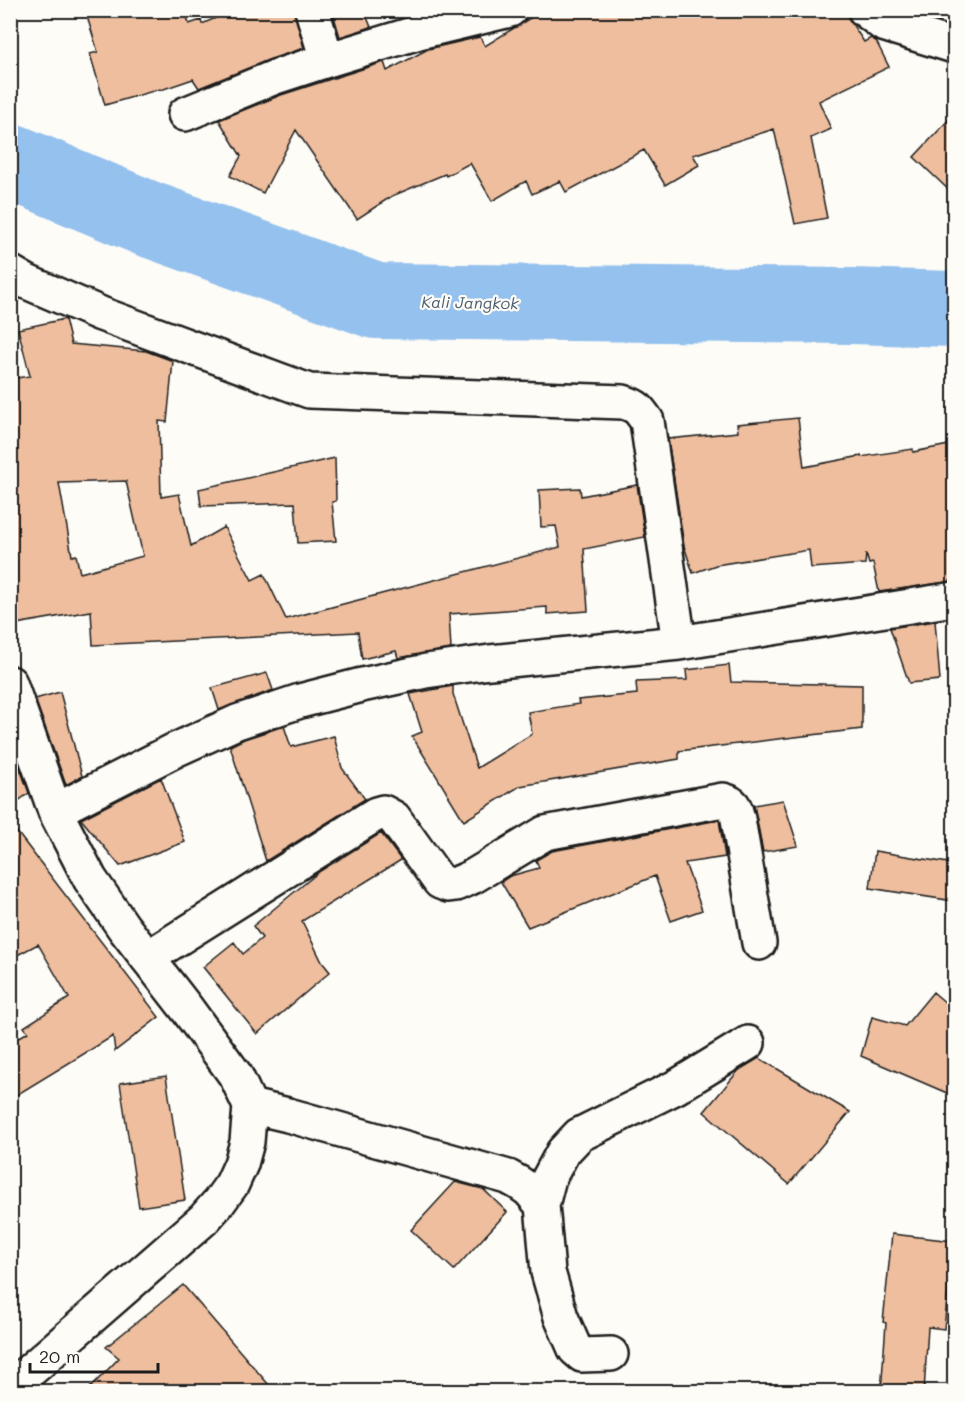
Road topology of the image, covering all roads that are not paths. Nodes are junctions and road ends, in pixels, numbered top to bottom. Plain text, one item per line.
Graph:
1 (312, 10) edge
2 (510, 10) edge
3 (865, 10) edge
4 (954, 46) edge
5 (327, 60) junction
6 (185, 114) dead end
7 (10, 272) edge
8 (954, 599) edge
9 (680, 643) junction
10 (10, 683) edge
11 (55, 811) junction
12 (759, 943) dead end
13 (147, 958) junction
14 (748, 1043) dead end
15 (250, 1106) junction
16 (542, 1205) junction
17 (611, 1354) dead end
18 (10, 1388) edge

1 - 5 street
2 - 5 street
3 - 4 street
5 - 6 street
7 - 9 street
8 - 9 street
9 - 11 street
10 - 11 street
11 - 13 street
12 - 13 street
13 - 15 street
14 - 16 street
15 - 16 street
15 - 18 street
16 - 17 street

